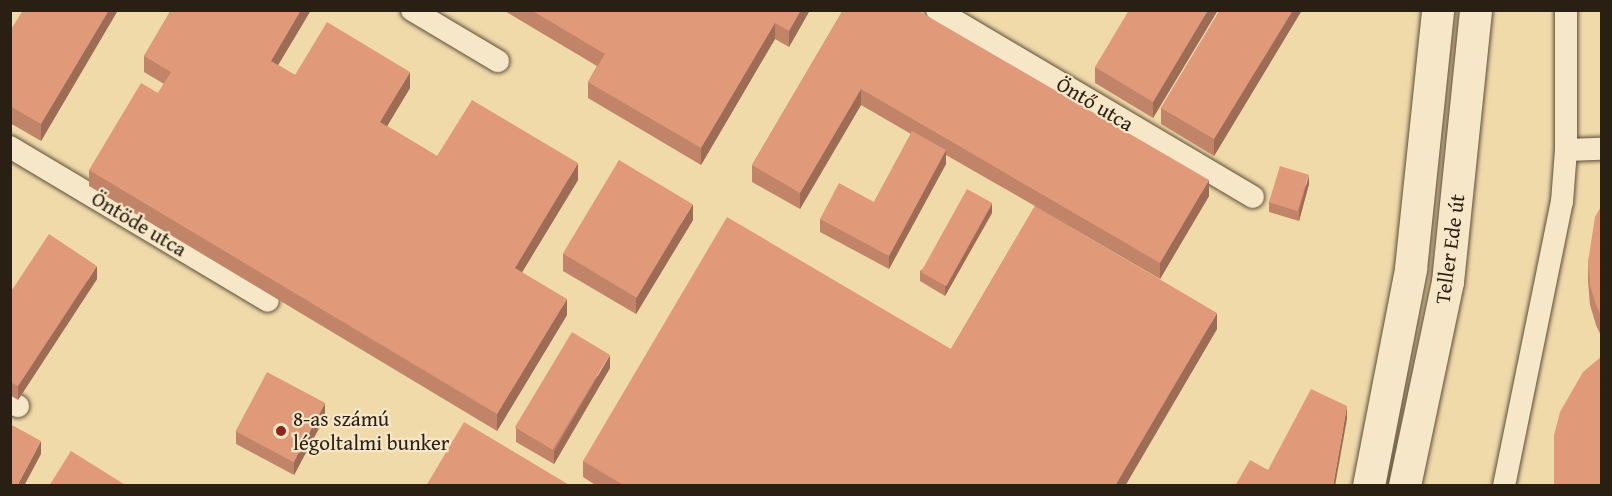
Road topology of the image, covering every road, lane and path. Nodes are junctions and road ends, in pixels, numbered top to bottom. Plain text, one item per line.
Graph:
1 (412, 10) edge
2 (938, 10) edge
3 (1438, 10) edge
4 (1476, 10) edge
5 (1566, 10) edge
6 (498, 62) dead end
7 (10, 147) edge
8 (1602, 149) edge
9 (1566, 150) junction
10 (1253, 197) dead end
11 (268, 301) dead end
12 (1369, 486) edge
13 (1405, 486) edge
14 (1503, 486) edge

1 - 6 street
2 - 10 street, Öntő utca
3 - 12 main road, Teller Ede út
4 - 13 main road, Teller Ede út
5 - 9 street
7 - 11 street, Öntöde utca
8 - 9 street
9 - 14 street

